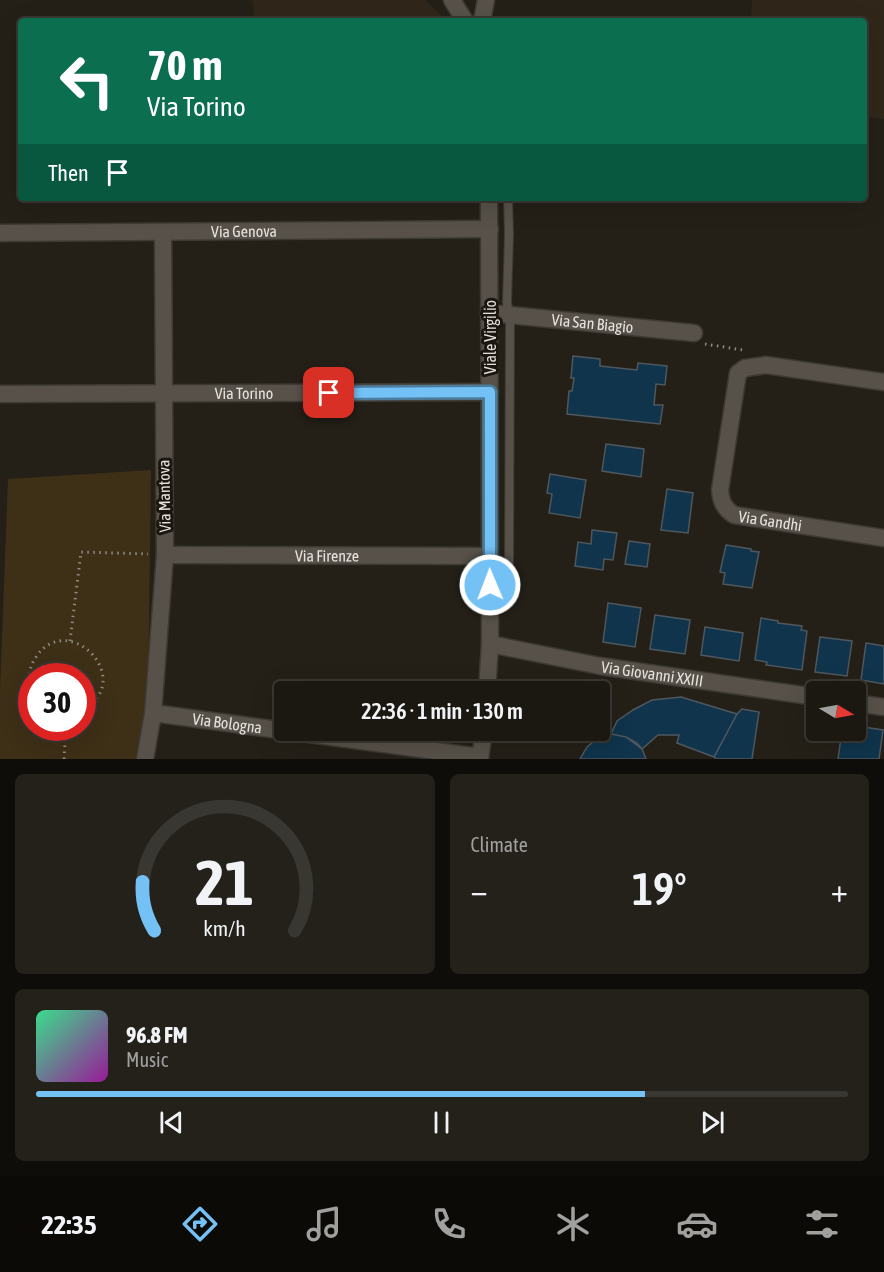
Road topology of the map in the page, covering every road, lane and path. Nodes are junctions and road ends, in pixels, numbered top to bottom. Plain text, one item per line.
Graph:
1 (452, 0) edge
2 (486, 0) edge
3 (463, 18) edge
4 (483, 18) edge
5 (489, 201) edge
6 (508, 201) edge
7 (489, 230) junction
8 (163, 232) junction
9 (0, 233) edge
10 (489, 314) junction
11 (508, 315) junction
12 (694, 333) dead end
13 (884, 382) edge
14 (490, 392) junction
15 (163, 393) junction
16 (0, 394) edge
17 (884, 538) edge
18 (165, 555) junction
19 (490, 561) junction
20 (70, 641) junction
21 (490, 644) junction
22 (32, 663) edge
23 (488, 681) edge
24 (806, 696) edge
25 (96, 700) edge
26 (866, 705) edge
27 (884, 707) edge
28 (153, 713) junction
29 (65, 741) edge
30 (482, 741) edge
31 (480, 758) edge
32 (64, 759) edge
33 (145, 759) edge

1 - 3 street
2 - 4 street
5 - 7 street, Viale Virgilio
6 - 11 lane
7 - 8 street, Via Genova
7 - 10 street, Viale Virgilio
8 - 9 street, Via Genova
8 - 15 street, Via Mantova
10 - 11 street, Via San Biagio
10 - 14 street, Viale Virgilio
11 - 12 street, Via San Biagio
11 - 19 lane
13 - 17 street, Via Gandhi
14 - 15 street, Via Torino
14 - 19 street, Viale Virgilio
15 - 16 street, Via Torino
15 - 18 street, Via Mantova
18 - 19 street, Via Firenze
18 - 20 path
18 - 28 street, Via Mantova
19 - 21 street, Viale Virgilio
20 - 22 path
20 - 25 path
21 - 23 street, Viale Virgilio
21 - 24 street, Via Giovanni XXIII
26 - 27 street
28 - 31 street, Via Bologna
28 - 33 street, Via Mantova
29 - 32 path
30 - 31 street

